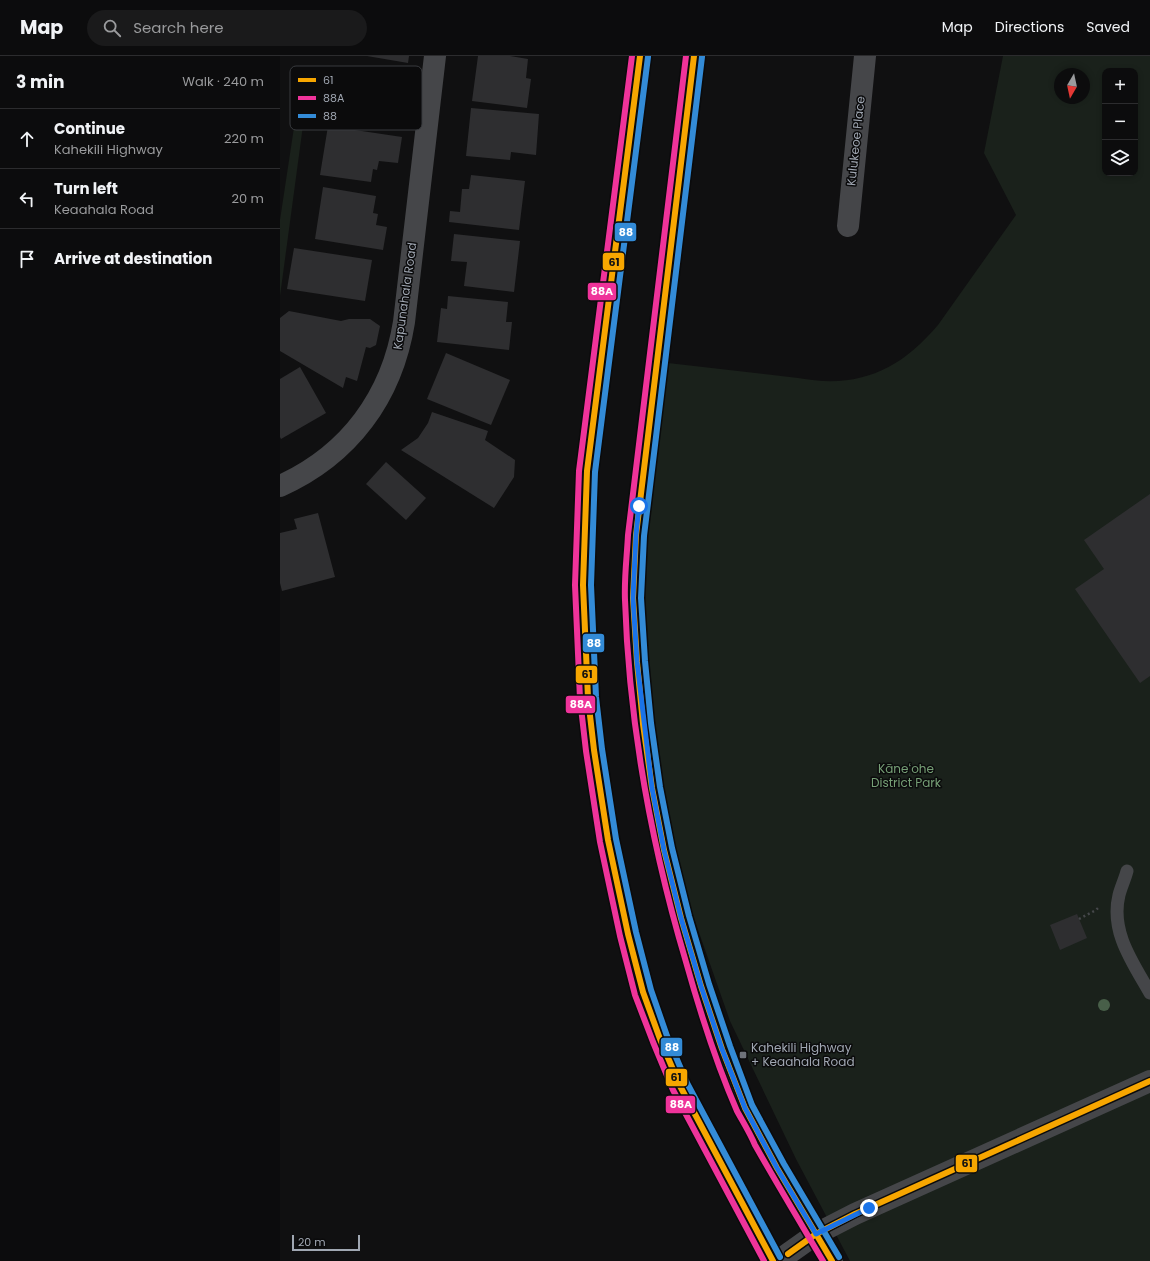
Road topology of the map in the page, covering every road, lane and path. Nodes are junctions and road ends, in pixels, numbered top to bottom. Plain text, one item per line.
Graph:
1 (435, 56) edge
2 (640, 56) edge
3 (694, 56) edge
4 (865, 56) edge
5 (848, 226) dead end
6 (280, 486) edge
7 (1127, 871) dead end
8 (1150, 993) edge
9 (1150, 1081) edge
10 (816, 1234) junction
11 (773, 1261) edge
12 (778, 1261) edge
13 (832, 1261) edge

1 - 6 street, Kapunahala Road
2 - 11 main road
3 - 10 main road
4 - 5 street, Kulukeoe Place
7 - 8 lane
9 - 10 street
10 - 12 street
10 - 13 main road

